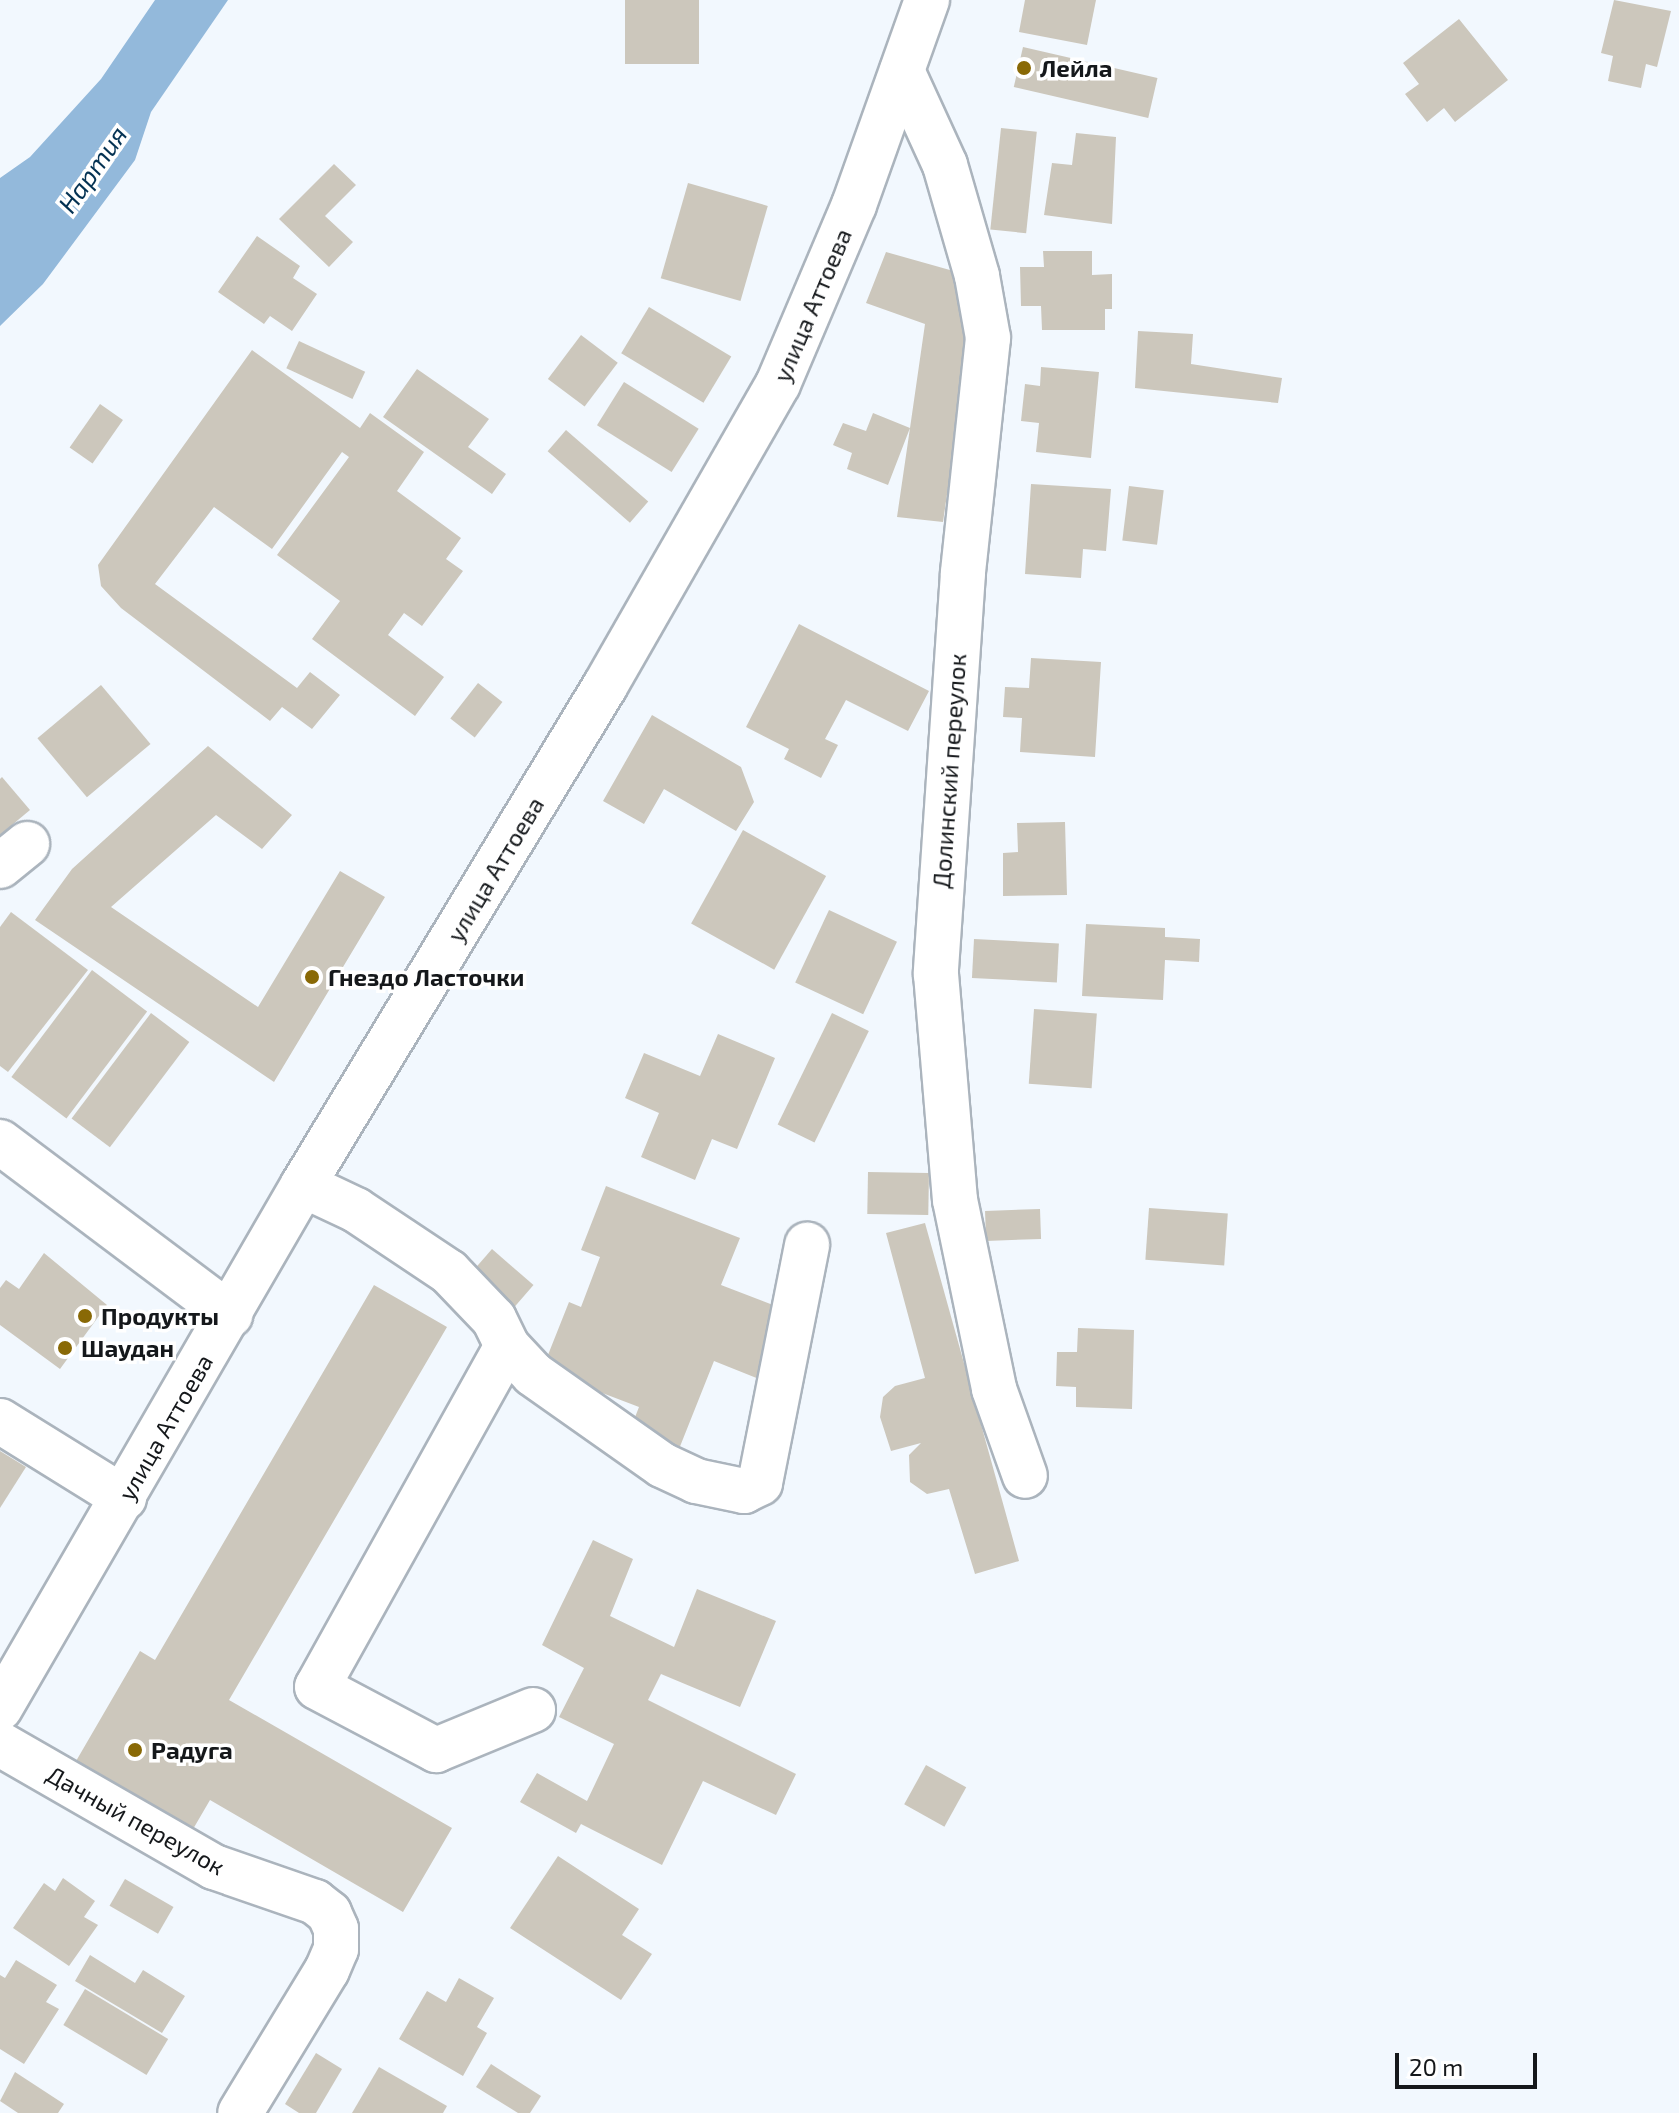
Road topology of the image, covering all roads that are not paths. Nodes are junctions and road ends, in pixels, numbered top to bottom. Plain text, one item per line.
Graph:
1 (927, 0) edge
2 (902, 71) junction
3 (0, 1142) edge
4 (303, 1185) junction
5 (807, 1245) dead end
6 (230, 1315) junction
7 (507, 1346) junction
8 (0, 1421) edge
9 (1025, 1476) dead end
10 (124, 1498) junction
11 (0, 1708) edge
12 (533, 1710) dead end
13 (0, 1744) edge
14 (240, 2113) edge

1 - 2 street, улица Аттоева
2 - 4 street, улица Аттоева
2 - 9 street, Долинский переулок
3 - 6 street
4 - 6 street, улица Аттоева
4 - 7 street
5 - 7 street
6 - 10 street, улица Аттоева
7 - 12 street
8 - 10 street
10 - 11 street, улица Аттоева
13 - 14 street, Дачный переулок

